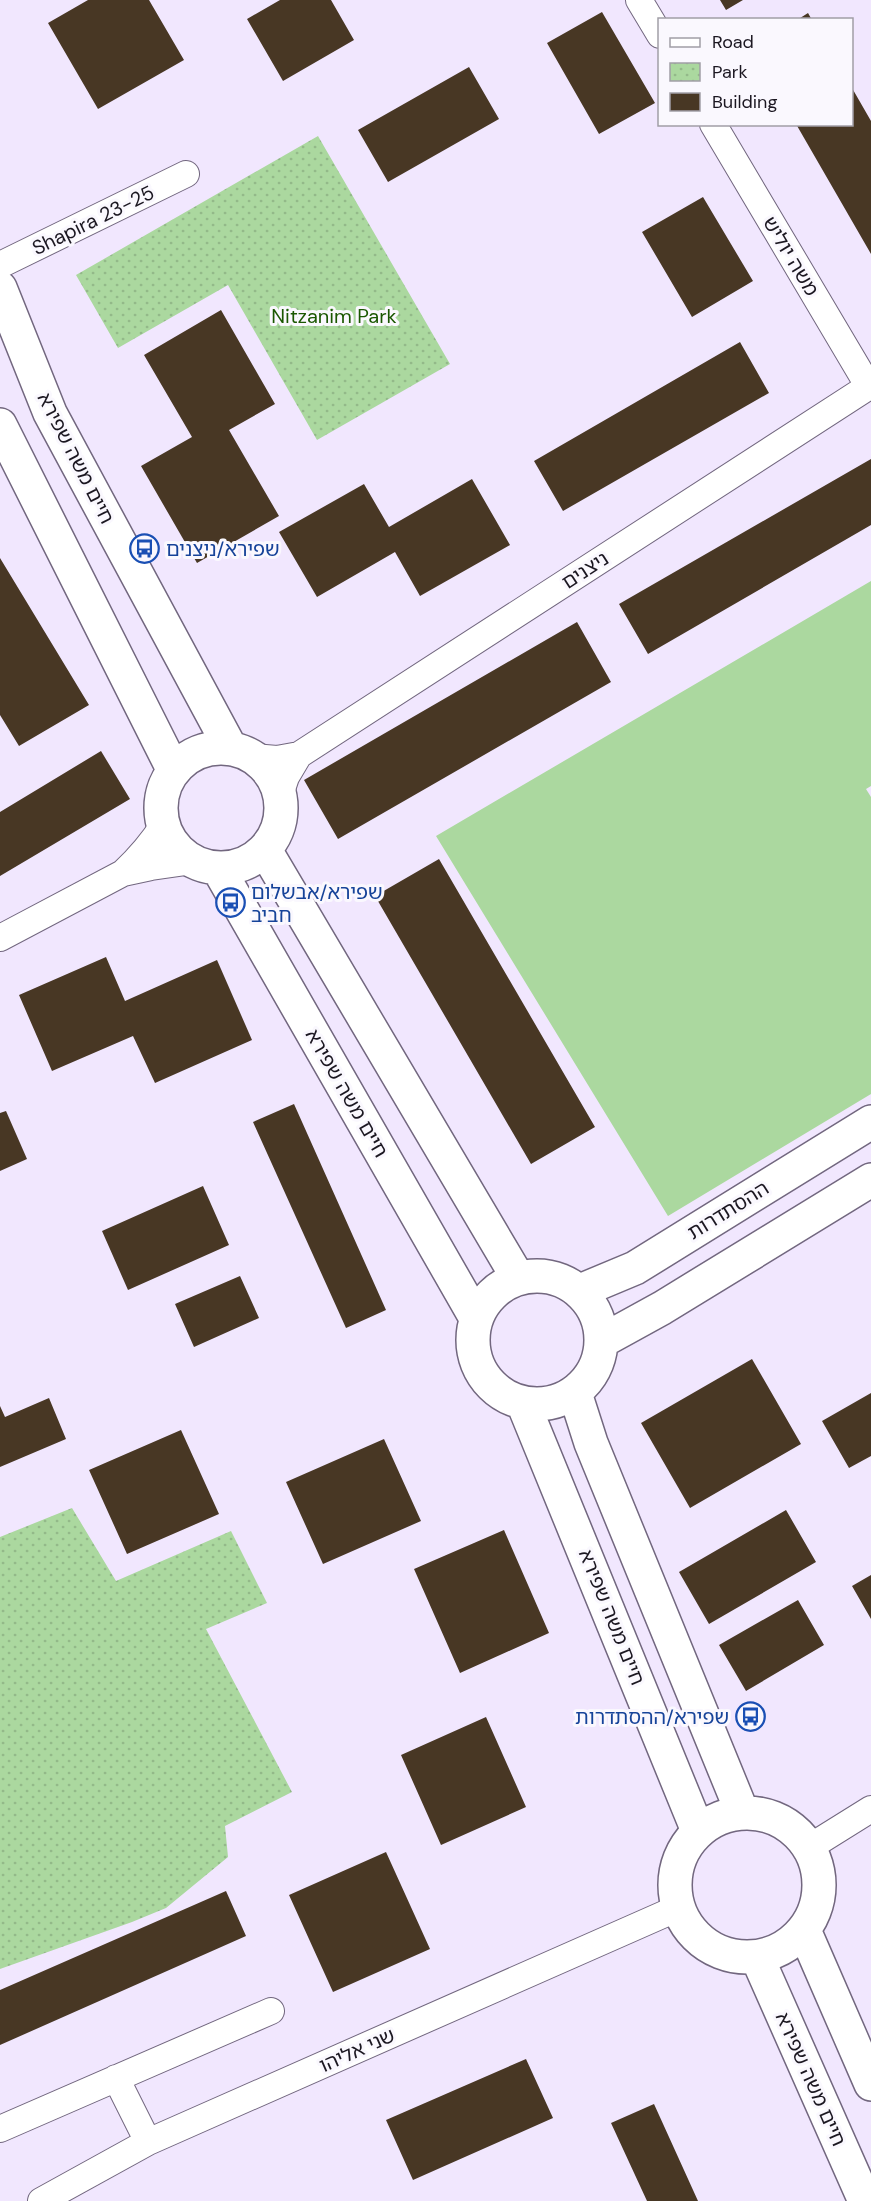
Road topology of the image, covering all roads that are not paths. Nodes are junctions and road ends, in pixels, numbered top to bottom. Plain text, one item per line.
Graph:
1 (639, 0) edge
2 (658, 31) edge
3 (714, 126) edge
4 (186, 174) dead end
5 (0, 265) edge
6 (0, 288) edge
7 (870, 386) edge
8 (0, 425) edge
9 (242, 753) junction
10 (299, 755) junction
11 (174, 771) junction
12 (280, 795) junction
13 (164, 824) junction
14 (265, 850) junction
15 (206, 865) junction
16 (123, 873) junction
17 (0, 938) edge
18 (871, 1122) edge
19 (871, 1180) edge
20 (518, 1278) junction
21 (580, 1291) junction
22 (476, 1318) junction
23 (602, 1341) junction
24 (574, 1393) junction
25 (523, 1403) junction
26 (871, 1809) edge
27 (742, 1812) junction
28 (698, 1831) junction
29 (810, 1847) junction
30 (678, 1908) junction
31 (804, 1930) junction
32 (757, 1957) junction
33 (271, 2011) dead end
34 (116, 2078) junction
35 (871, 2084) edge
36 (0, 2129) edge
37 (148, 2142) junction
38 (41, 2201) edge
39 (865, 2201) edge

1 - 2 street
3 - 7 street, משה יוליש
4 - 5 street, Shapira 23-25
6 - 9 street, חיים משה שפירא
7 - 10 street, ניצנים
8 - 11 street
9 - 10 street, ניצנים
9 - 11 street
9 - 12 street
10 - 12 street, ניצנים
11 - 13 street
12 - 14 street
13 - 15 street
13 - 16 street
14 - 15 street
14 - 20 street
15 - 16 street
15 - 22 street, חיים משה שפירא
16 - 17 street
18 - 21 street, ההסתדרות
19 - 23 street
20 - 21 street
20 - 22 street
21 - 23 street
22 - 25 street
23 - 24 street
24 - 25 street
24 - 27 street
25 - 28 street, חיים משה שפירא
26 - 29 street
27 - 28 street
27 - 29 street
28 - 30 street
29 - 31 street
30 - 32 street
30 - 37 street, שני אליהו
31 - 32 street
31 - 35 street
32 - 39 street, חיים משה שפירא
33 - 34 street
34 - 36 street
34 - 37 street
37 - 38 street, שני אליהו

